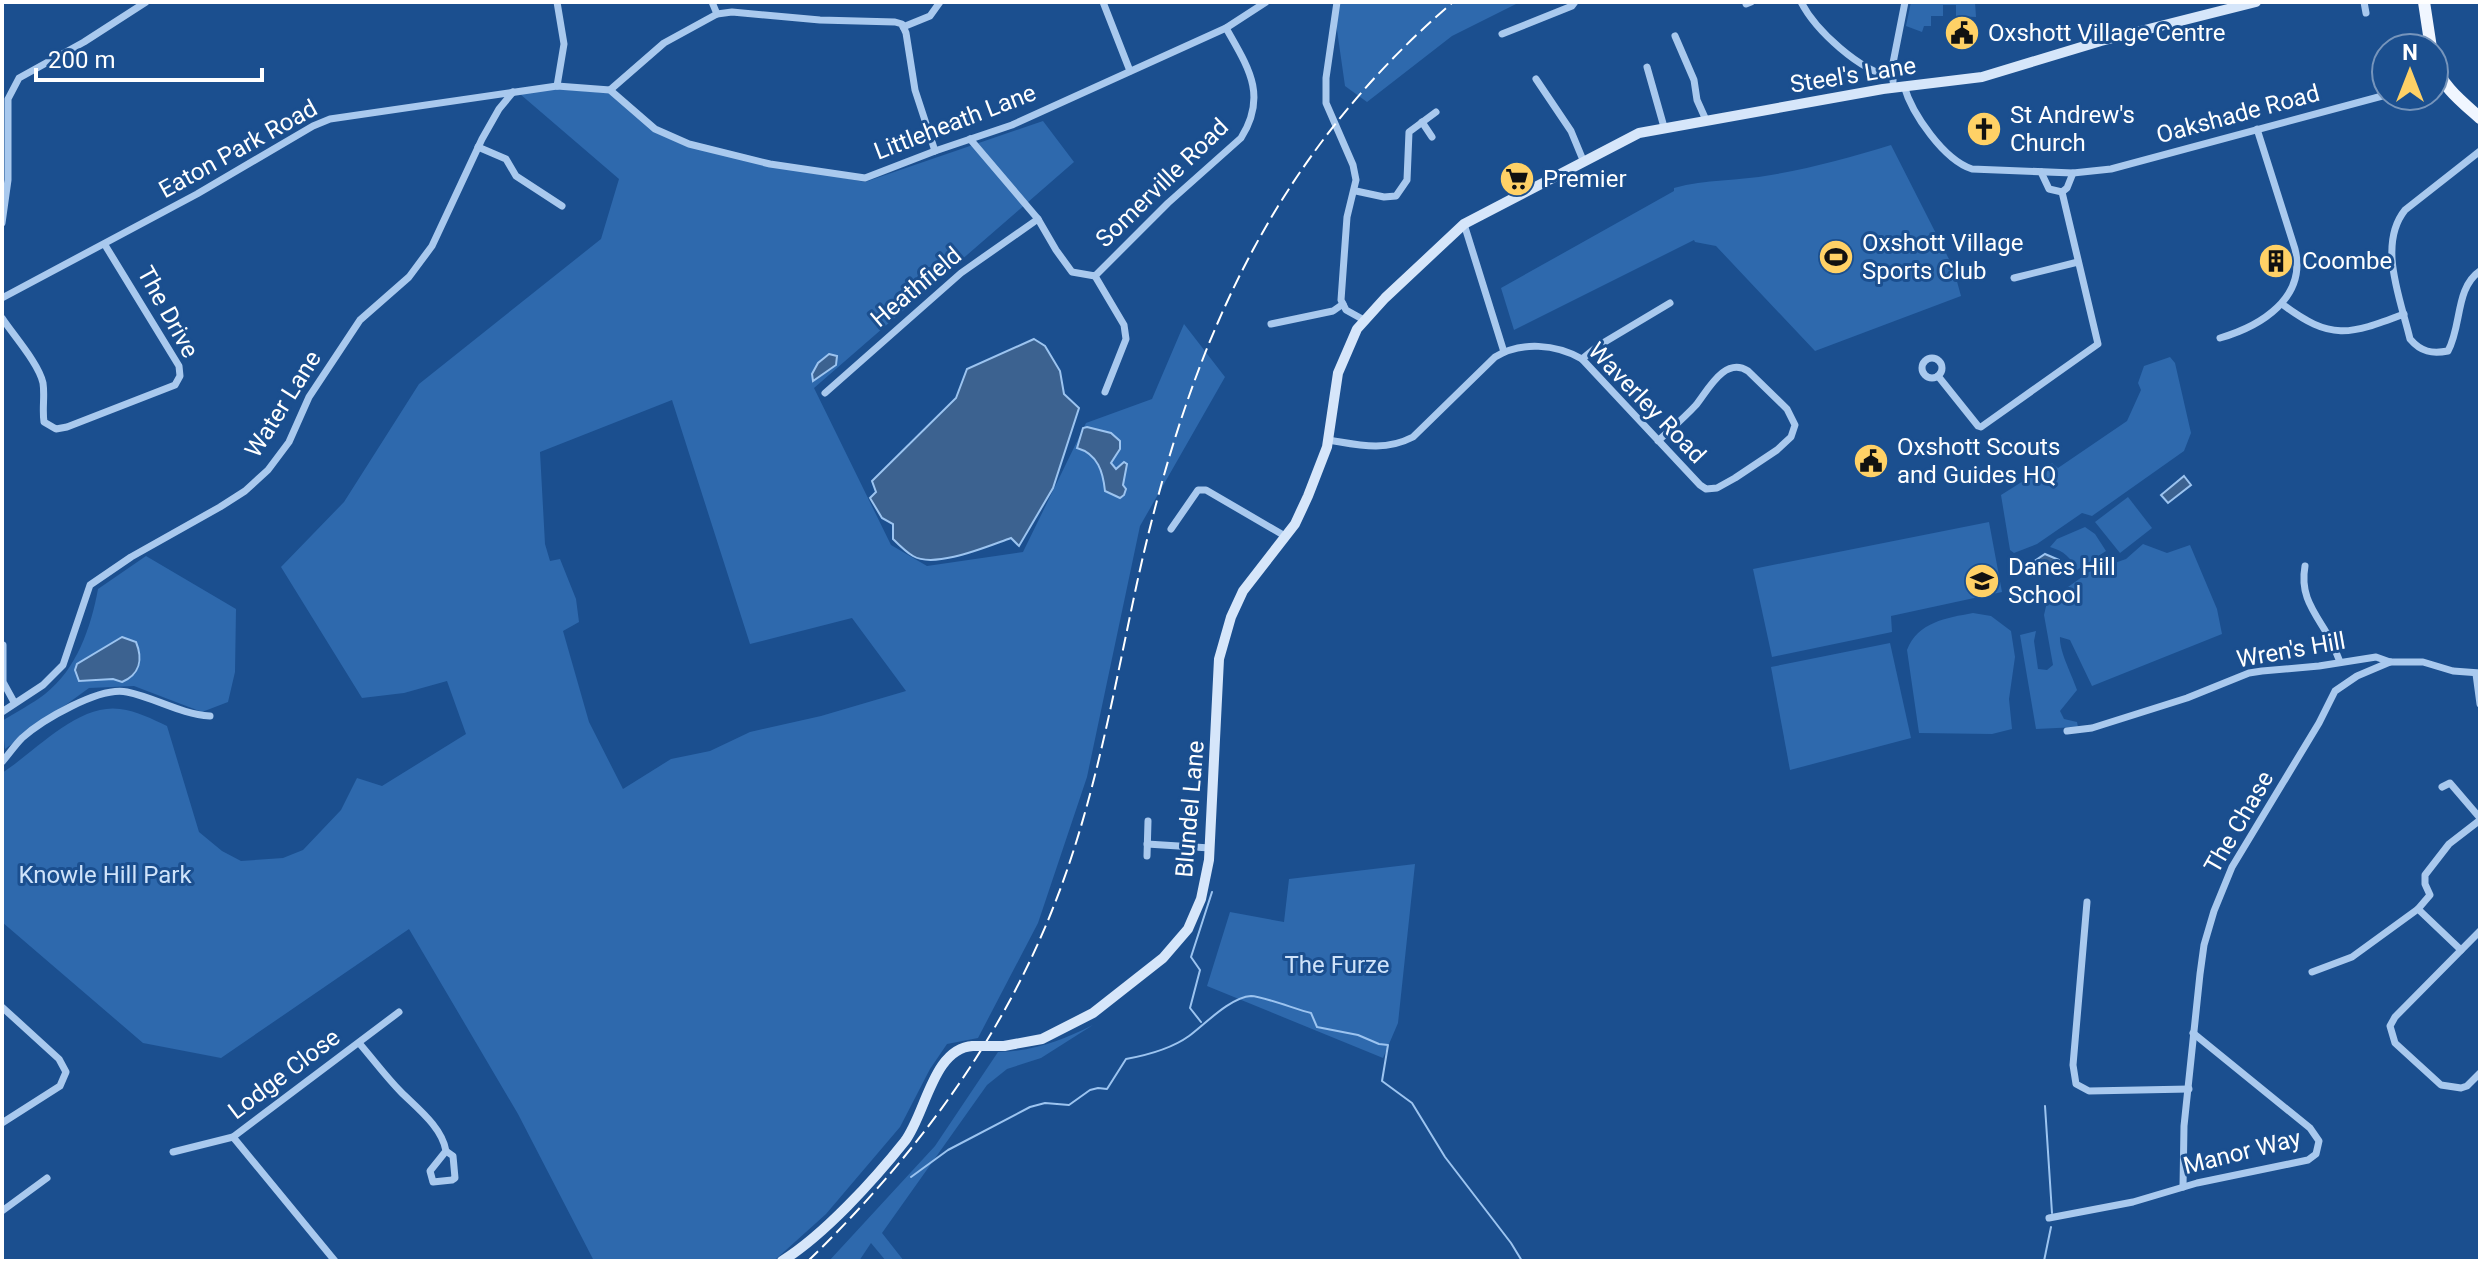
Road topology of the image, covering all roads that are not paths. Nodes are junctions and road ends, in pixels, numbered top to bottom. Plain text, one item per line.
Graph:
1 (146, 2) edge
2 (557, 2) edge
3 (712, 2) edge
4 (940, 2) edge
5 (1103, 2) edge
6 (1266, 2) edge
7 (1337, 2) edge
8 (1575, 2) edge
9 (1801, 2) edge
10 (1905, 2) edge
11 (2256, 2) edge
12 (2364, 2) edge
13 (2424, 2) edge
14 (2366, 13) dead end
15 (717, 14) junction
16 (903, 27) junction
17 (1226, 28) junction
18 (2429, 32) edge
19 (1502, 34) dead end
20 (1675, 36) dead end
21 (1647, 67) dead end
22 (1130, 71) junction
23 (1536, 79) dead end
24 (1897, 83) junction
25 (557, 86) junction
26 (610, 90) junction
27 (513, 92) junction
28 (2450, 92) edge
29 (2370, 99) edge
30 (1436, 112) dead end
31 (2480, 118) edge
32 (1706, 120) junction
33 (1422, 122) junction
34 (1664, 127) junction
35 (2257, 129) junction
36 (1432, 137) dead end
37 (970, 139) junction
38 (478, 147) junction
39 (935, 151) junction
40 (2480, 151) edge
41 (1583, 160) junction
42 (2041, 172) junction
43 (2073, 173) junction
44 (1356, 191) junction
45 (2062, 192) junction
46 (562, 206) dead end
47 (1038, 219) junction
48 (1467, 222) junction
49 (2, 223) edge
50 (105, 245) junction
51 (2078, 262) junction
52 (2480, 271) edge
53 (1095, 276) junction
54 (2014, 278) dead end
55 (2, 298) edge
56 (1670, 303) dead end
57 (1343, 304) junction
58 (2282, 304) junction
59 (2404, 314) junction
60 (2, 318) edge
61 (1364, 320) junction
62 (1271, 324) dead end
63 (2220, 338) dead end
64 (1504, 352) junction
65 (1582, 359) junction
66 (1938, 376) dead end
67 (1105, 392) dead end
68 (825, 393) dead end
69 (1328, 440) junction
70 (1658, 441) junction
71 (1171, 529) dead end
72 (1285, 536) junction
73 (2305, 566) dead end
74 (3, 645) edge
75 (2340, 662) junction
76 (2390, 662) junction
77 (2478, 674) edge
78 (14, 702) junction
79 (2480, 704) edge
80 (2, 712) edge
81 (210, 716) dead end
82 (2067, 731) dead end
83 (2, 762) edge
84 (2442, 787) dead end
85 (2480, 819) edge
86 (1148, 821) dead end
87 (1147, 844) junction
88 (1210, 848) junction
89 (1147, 856) dead end
90 (2087, 902) dead end
91 (2418, 909) junction
92 (2480, 931) edge
93 (2461, 950) junction
94 (2312, 972) dead end
95 (2, 1007) edge
96 (399, 1012) dead end
97 (2193, 1033) junction
98 (359, 1043) junction
99 (2480, 1073) edge
100 (2189, 1089) junction
101 (2, 1123) edge
102 (233, 1137) junction
103 (446, 1151) junction
104 (173, 1152) dead end
105 (2183, 1187) junction
106 (48, 1189) dead end
107 (2, 1211) edge
108 (2049, 1218) dead end
109 (335, 1261) edge
110 (782, 1261) edge

1 - 49 street
2 - 25 street
3 - 15 street
4 - 16 street
5 - 22 street
6 - 17 street, Littleheath Lane
7 - 44 street
8 - 19 street
9 - 24 street
10 - 24 street
11 - 24 street, Steel's Lane
12 - 14 street
13 - 18 main road
15 - 16 street
15 - 26 street
16 - 39 street
17 - 22 street, Littleheath Lane
17 - 53 street, Somerville Road
20 - 32 street
21 - 34 street
22 - 37 street, Littleheath Lane
23 - 41 street
24 - 32 street, Steel's Lane
24 - 42 street, Oakshade Road
25 - 26 street
25 - 27 street
26 - 39 street, Littleheath Lane
27 - 38 street, Water Lane
27 - 50 street, Eaton Park Road
28 - 31 main road
29 - 35 street, Oakshade Road
30 - 33 street
32 - 34 street, Steel's Lane
33 - 36 street
33 - 44 street
34 - 41 street, Steel's Lane
35 - 43 street, Oakshade Road
35 - 58 street
37 - 39 street, Littleheath Lane
37 - 47 street, Somerville Road
38 - 46 street
38 - 78 street, Water Lane
40 - 59 street
41 - 48 street, Steel's Lane
42 - 43 street, Oakshade Road
42 - 45 street
43 - 45 street
44 - 57 street
45 - 51 street
47 - 53 street, Somerville Road
47 - 68 street, Heathfield
48 - 61 street, Blundel Lane
48 - 64 street
50 - 55 street, Eaton Park Road
50 - 60 street, The Drive
51 - 54 street
51 - 66 street
52 - 59 street
53 - 67 street
56 - 65 street
57 - 61 street
57 - 62 street
58 - 59 street
58 - 63 street
61 - 69 street, Blundel Lane
64 - 65 street, Waverley Road
64 - 69 street
65 - 70 street, Waverley Road
69 - 72 street, Blundel Lane
70 - 70 street, Waverley Road
71 - 72 street
72 - 88 street, Blundel Lane
73 - 75 street
74 - 78 street
75 - 76 street, Wren's Hill
75 - 82 street, Wren's Hill
76 - 77 street, Wren's Hill
76 - 97 street, The Chase
77 - 79 street
78 - 80 street, Water Lane
81 - 83 street
84 - 85 street
85 - 91 street
86 - 87 street
87 - 88 street
87 - 89 street
88 - 110 street, Blundel Lane, bridge
90 - 100 street
91 - 93 street
91 - 94 street
92 - 93 street
93 - 99 street
95 - 101 street
96 - 98 street, Lodge Close
97 - 100 street, The Chase
97 - 105 street, Manor Way
98 - 102 street, Lodge Close
98 - 103 street, Lodge Close
100 - 105 street, The Chase
102 - 104 street, Lodge Close
102 - 109 street, Lodge Close
103 - 103 street
105 - 108 street, Manor Way
106 - 107 street

